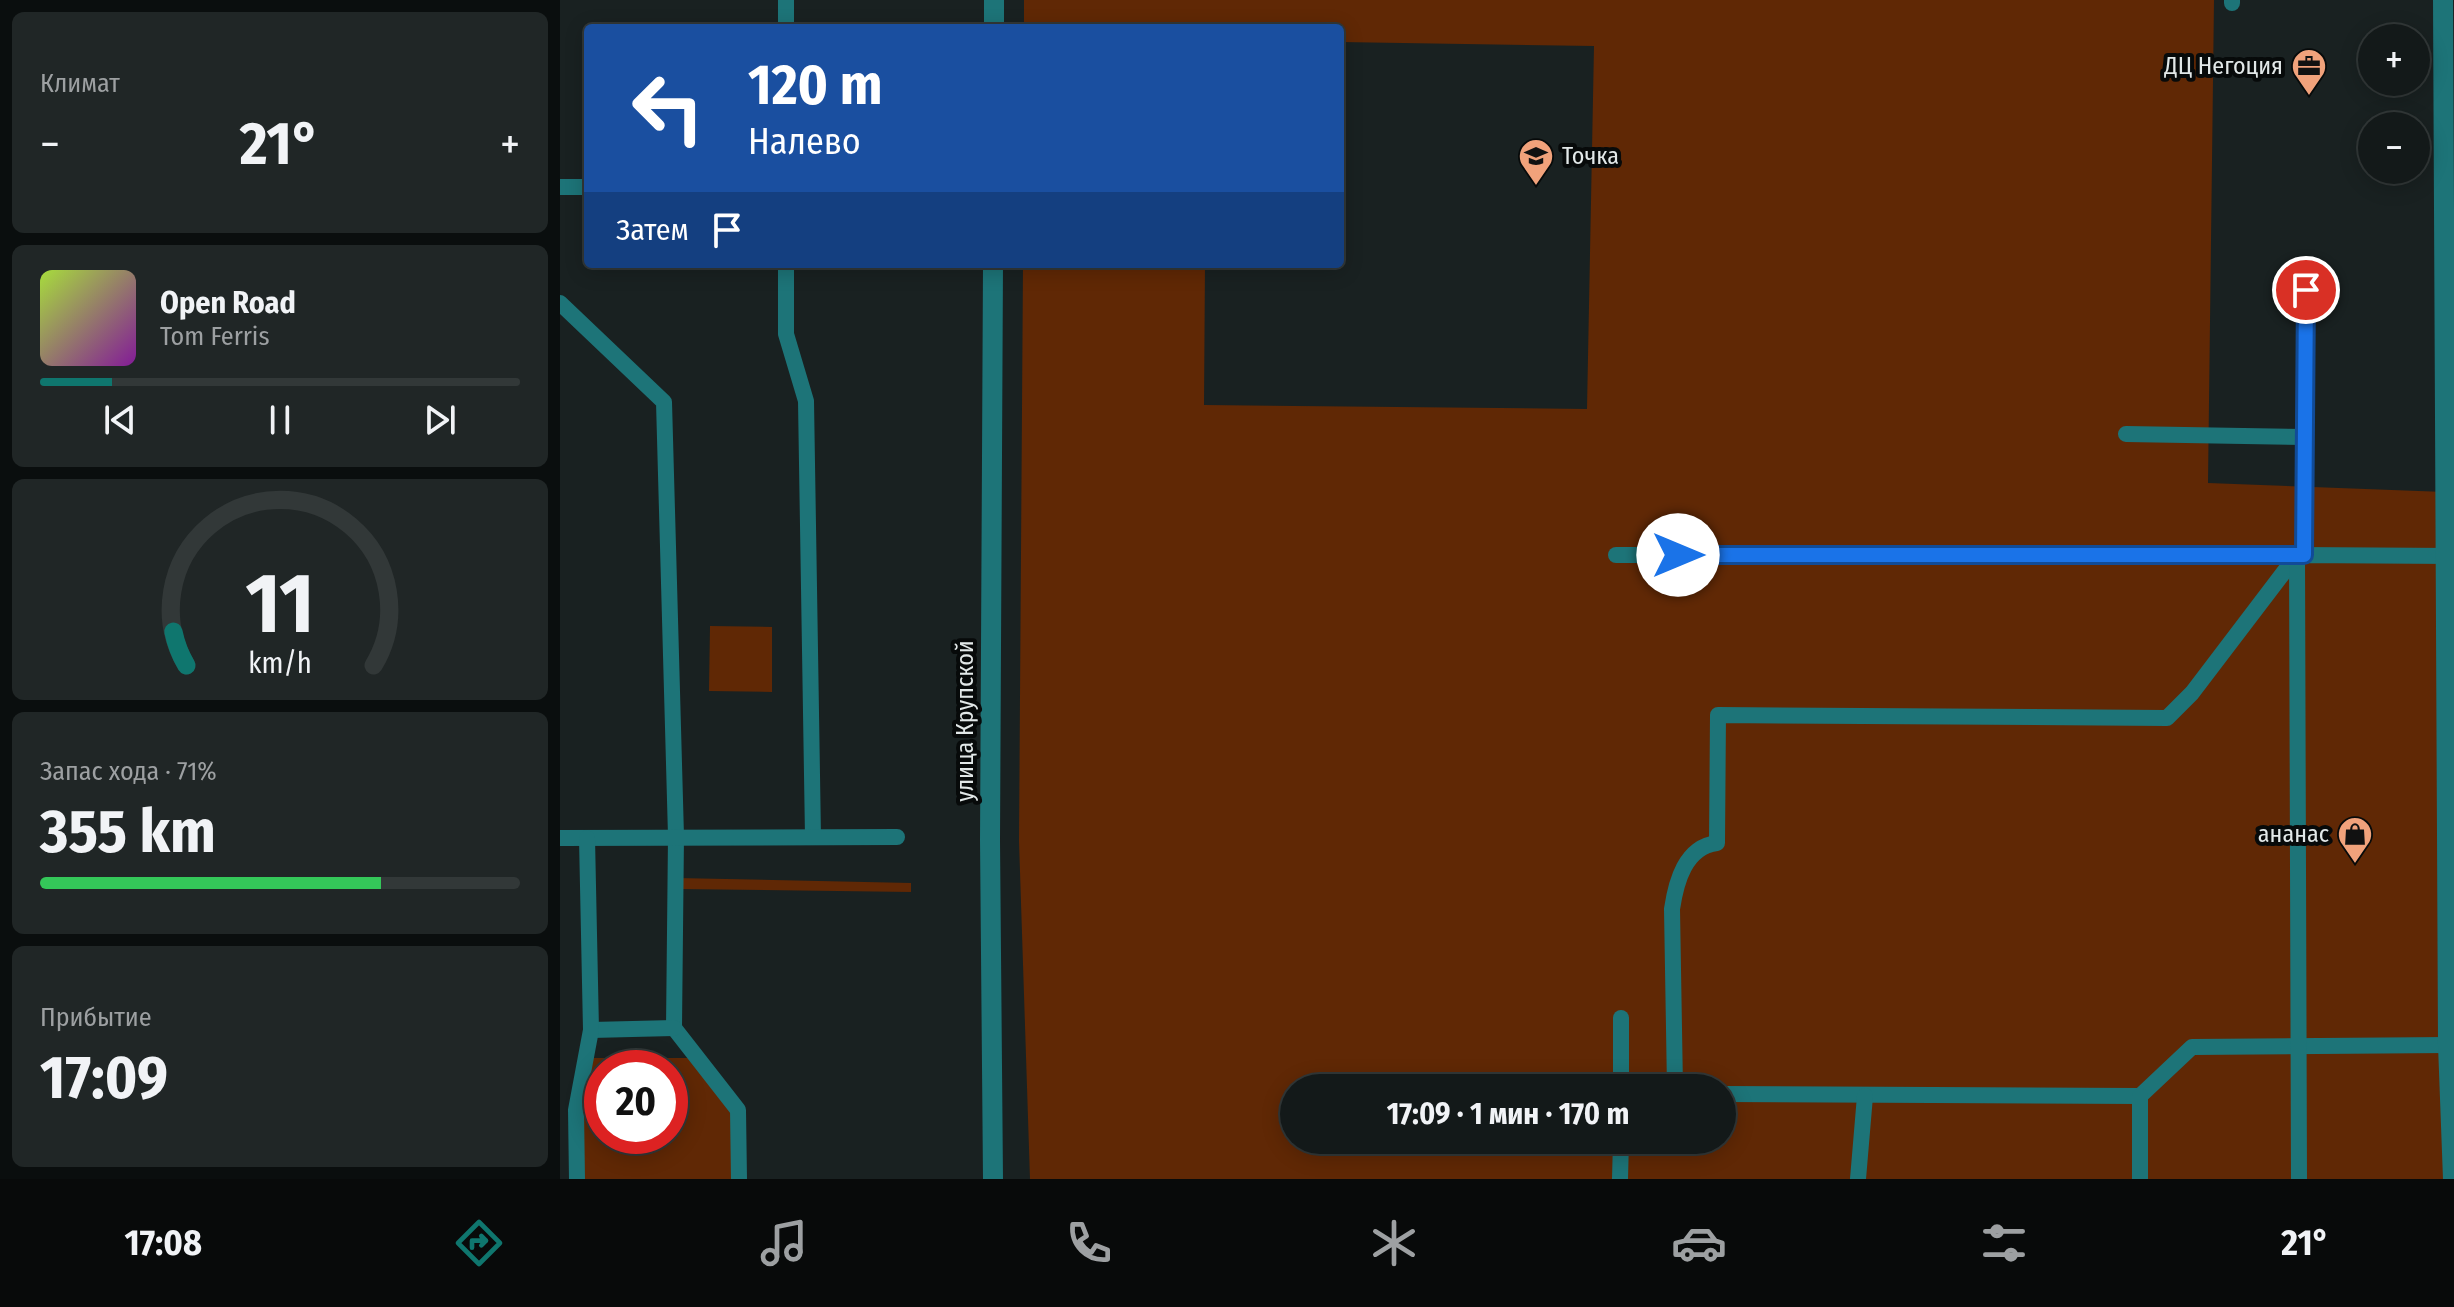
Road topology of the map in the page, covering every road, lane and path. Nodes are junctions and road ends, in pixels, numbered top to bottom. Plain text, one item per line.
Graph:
1 (786, 0) edge
2 (994, 0) edge
3 (2443, 0) edge
4 (786, 24) edge
5 (994, 24) edge
6 (560, 187) edge
7 (584, 187) edge
8 (786, 268) edge
9 (993, 268) edge
10 (2306, 290) dead end
11 (560, 303) edge
12 (2126, 434) dead end
13 (2305, 437) junction
14 (1616, 555) dead end
15 (2301, 555) junction
16 (2450, 556) edge
17 (676, 836) junction
18 (813, 837) junction
19 (897, 837) dead end
20 (560, 838) edge
21 (587, 838) junction
22 (1621, 1018) dead end
23 (674, 1028) junction
24 (591, 1030) junction
25 (2448, 1045) junction
26 (2298, 1047) junction
27 (1621, 1074) edge
28 (1675, 1074) edge
29 (1736, 1094) edge
30 (1865, 1096) junction
31 (2140, 1096) junction
32 (1621, 1154) edge
33 (577, 1179) edge
34 (739, 1179) edge
35 (993, 1179) edge
36 (1620, 1179) edge
37 (1858, 1179) edge
38 (2140, 1179) edge
39 (2299, 1179) edge
40 (2453, 1179) edge

1 - 4 lane
2 - 5 street
3 - 16 street
6 - 7 lane
8 - 18 lane
9 - 35 street, улица Крупской
10 - 13 lane
11 - 17 lane
12 - 13 lane
13 - 15 lane
14 - 15 lane
15 - 16 lane
15 - 26 lane
15 - 28 lane
16 - 25 street
17 - 18 lane
17 - 21 lane
17 - 23 lane
18 - 19 lane
20 - 21 lane
21 - 24 lane
22 - 27 lane
23 - 24 lane
23 - 34 lane
24 - 33 lane
25 - 26 lane
25 - 40 street
26 - 31 lane
26 - 39 lane
29 - 30 lane
30 - 31 lane
30 - 37 lane
31 - 38 lane
32 - 36 lane

